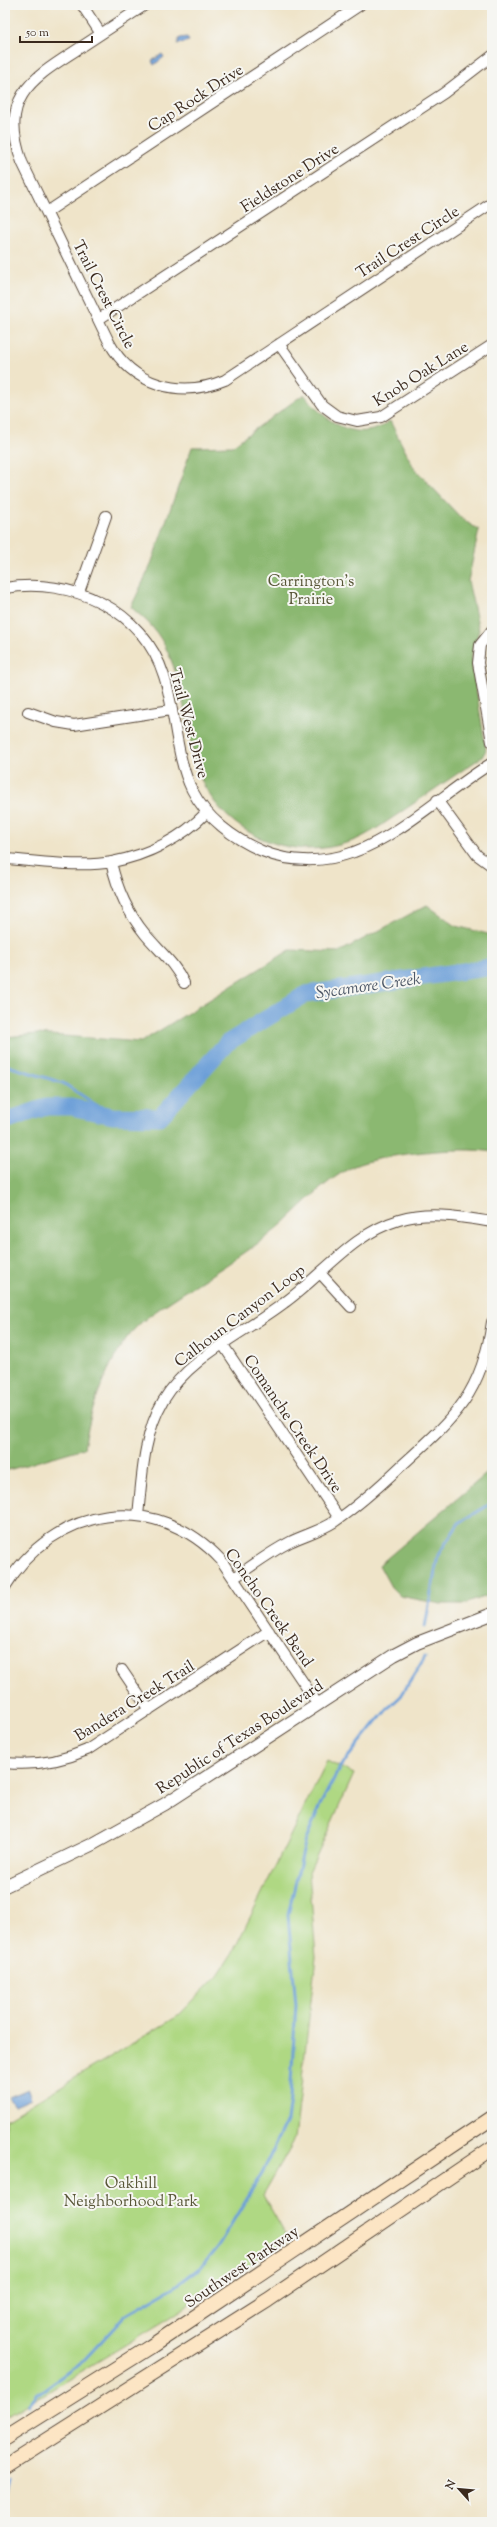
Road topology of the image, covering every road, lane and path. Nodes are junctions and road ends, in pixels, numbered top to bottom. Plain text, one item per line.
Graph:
1 (82, 5) edge
2 (145, 5) edge
3 (360, 5) edge
4 (101, 34) junction
5 (492, 56) edge
6 (492, 203) edge
7 (47, 212) junction
8 (99, 319) junction
9 (279, 344) junction
10 (492, 345) edge
11 (106, 516) dead end
12 (5, 588) edge
13 (79, 592) junction
14 (492, 630) edge
15 (171, 710) junction
16 (28, 712) dead end
17 (492, 742) edge
18 (492, 763) edge
19 (437, 800) junction
20 (207, 812) junction
21 (5, 859) edge
22 (111, 862) junction
23 (492, 866) edge
24 (184, 983) dead end
25 (492, 1222) edge
26 (320, 1273) junction
27 (352, 1307) dead end
28 (492, 1322) edge
29 (224, 1345) junction
30 (138, 1516) junction
31 (339, 1518) junction
32 (234, 1578) junction
33 (5, 1587) edge
34 (492, 1614) edge
35 (269, 1631) junction
36 (122, 1670) dead end
37 (317, 1703) junction
38 (149, 1710) junction
39 (5, 1763) edge
40 (5, 1886) edge
41 (492, 2118) edge
42 (492, 2148) edge
43 (5, 2438) edge
44 (5, 2467) edge

1 - 4 street
2 - 4 street, Trail Crest Circle
3 - 7 street, Cap Rock Drive
4 - 7 street, Trail Crest Circle
5 - 8 street, Fieldstone Drive
6 - 9 street, Trail Crest Circle
7 - 8 street, Trail Crest Circle
8 - 9 street, Trail Crest Circle
9 - 10 street, Knob Oak Lane
11 - 13 street
12 - 13 street, Trail West Drive
13 - 15 street, Trail West Drive
14 - 17 street
15 - 16 street
15 - 20 street, Trail West Drive
18 - 19 street, Trail West Drive
19 - 20 street, Trail West Drive
19 - 23 street
20 - 22 street
21 - 22 street
22 - 24 street
25 - 26 street, Calhoun Canyon Loop
26 - 27 street
26 - 29 street, Calhoun Canyon Loop
28 - 31 street
29 - 30 street, Calhoun Canyon Loop
29 - 31 street, Comanche Creek Drive
30 - 32 street, Concho Creek Bend
30 - 33 street, Concho Creek Bend
31 - 32 street
32 - 35 street, Concho Creek Bend
34 - 37 street, Republic of Texas Boulevard
35 - 37 street, Concho Creek Bend
35 - 38 street, Bandera Creek Trail
36 - 38 street
37 - 40 street, Republic of Texas Boulevard
38 - 39 street, Bandera Creek Trail
41 - 43 main road, Southwest Parkway
42 - 44 main road

